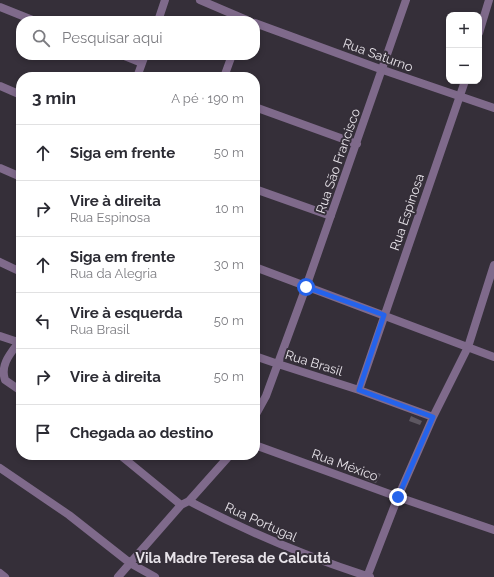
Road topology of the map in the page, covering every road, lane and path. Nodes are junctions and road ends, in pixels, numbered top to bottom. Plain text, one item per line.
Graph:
1 (165, 0) edge
2 (200, 0) edge
3 (406, 0) edge
4 (489, 0) edge
5 (0, 8) edge
6 (22, 16) edge
7 (160, 16) edge
8 (237, 16) edge
9 (482, 22) edge
10 (260, 25) edge
11 (144, 60) edge
12 (230, 60) edge
13 (383, 70) junction
14 (139, 72) edge
15 (226, 72) edge
16 (464, 84) edge
17 (0, 86) edge
18 (16, 93) edge
19 (460, 96) junction
20 (494, 108) edge
21 (260, 109) edge
22 (357, 144) junction
23 (0, 168) edge
24 (16, 174) edge
25 (260, 190) edge
26 (331, 216) junction
27 (0, 262) edge
28 (494, 264) edge
29 (260, 269) edge
30 (16, 270) edge
31 (306, 287) junction
32 (384, 315) junction
33 (0, 336) edge
34 (16, 342) edge
35 (468, 347) junction
36 (16, 348) edge
37 (494, 357) edge
38 (260, 358) edge
39 (278, 364) junction
40 (16, 388) edge
41 (359, 390) junction
42 (260, 407) edge
43 (433, 417) junction
44 (260, 447) edge
45 (126, 460) edge
46 (226, 460) edge
47 (0, 468) edge
48 (398, 497) junction
49 (189, 501) junction
50 (181, 505) junction
51 (494, 530) edge
52 (130, 563) junction
53 (0, 573) edge
54 (5, 577) edge
55 (118, 577) edge
56 (155, 577) edge
57 (368, 577) edge

1 - 7 street
2 - 8 street
3 - 13 street, Rua São Francisco
4 - 9 street
5 - 6 street
10 - 13 street, Rua Saturno
11 - 14 street
12 - 15 street
13 - 19 street, Rua Saturno
13 - 22 street, Rua São Francisco
16 - 19 street, Rua Espinosa
17 - 18 street
19 - 20 street, Rua Saturno
19 - 32 street, Rua Espinosa
21 - 22 street
22 - 26 street, Rua São Francisco
23 - 24 street
25 - 26 street
26 - 31 street, Rua São Francisco
27 - 30 street
28 - 35 street
29 - 31 street
31 - 32 street
31 - 39 street, Rua São Francisco
32 - 35 street
32 - 41 street, Rua Espinosa
33 - 34 street
35 - 37 street
35 - 43 street
36 - 40 street
38 - 39 street, Rua Brasil
39 - 41 street, Rua Brasil
39 - 42 street, Rua São Francisco
41 - 43 street, Rua Brasil
43 - 48 street
44 - 48 street, Rua México
45 - 50 street
46 - 49 street
47 - 52 street
48 - 51 street, Rua México
48 - 57 street
49 - 50 street
49 - 57 street, Rua Portugal
50 - 52 street
52 - 55 street
52 - 56 street
53 - 54 street

